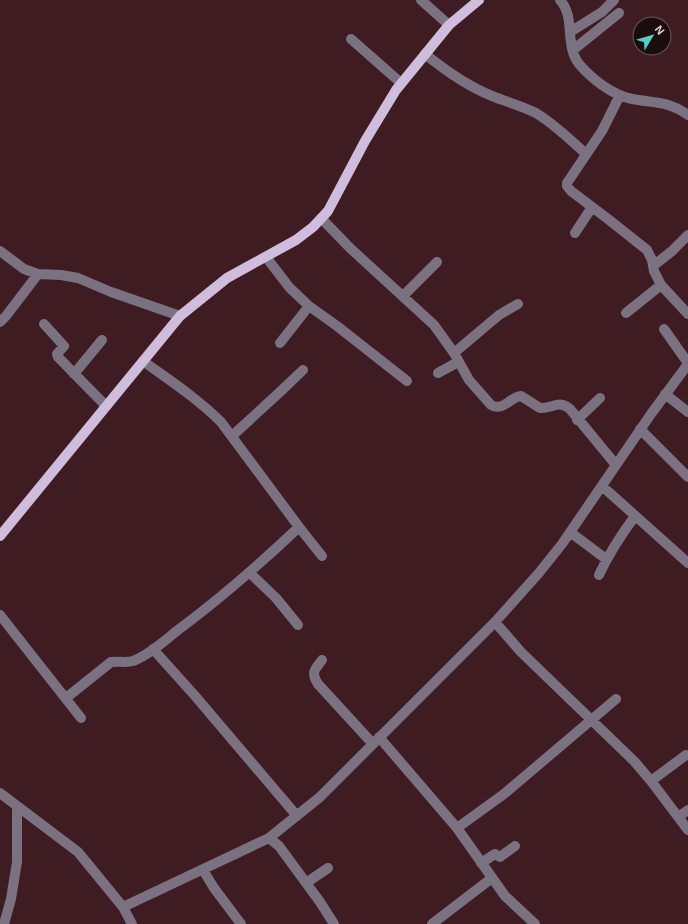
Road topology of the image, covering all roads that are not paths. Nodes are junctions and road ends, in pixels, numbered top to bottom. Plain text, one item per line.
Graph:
1 (421, 0) edge
2 (479, 0) edge
3 (560, 0) edge
4 (614, 0) edge
5 (619, 13) dead end
6 (449, 25) junction
7 (570, 32) junction
8 (351, 39) dead end
9 (573, 50) junction
10 (425, 54) junction
11 (401, 83) junction
12 (620, 95) junction
13 (688, 115) edge
14 (586, 154) junction
15 (592, 208) junction
16 (322, 219) junction
17 (575, 233) dead end
18 (688, 235) edge
19 (0, 251) edge
20 (266, 257) junction
21 (437, 262) dead end
22 (653, 266) junction
23 (38, 274) junction
24 (661, 285) junction
25 (403, 296) junction
26 (518, 304) dead end
27 (309, 306) junction
28 (626, 313) dead end
29 (688, 314) edge
30 (180, 316) junction
31 (0, 322) edge
32 (44, 324) dead end
33 (664, 329) dead end
34 (102, 340) dead end
35 (280, 343) dead end
36 (456, 357) junction
37 (142, 361) junction
38 (688, 364) edge
39 (303, 370) dead end
40 (438, 373) dead end
41 (74, 374) junction
42 (407, 381) dead end
43 (665, 394) junction
44 (600, 398) dead end
45 (106, 406) junction
46 (688, 412) edge
47 (577, 420) junction
48 (640, 430) junction
49 (232, 436) junction
50 (616, 465) junction
51 (688, 477) edge
52 (602, 486) junction
53 (635, 516) junction
54 (299, 527) junction
55 (570, 532) junction
56 (0, 536) edge
57 (322, 556) dead end
58 (606, 559) junction
59 (688, 563) edge
60 (250, 573) junction
61 (599, 575) dead end
62 (0, 615) edge
63 (495, 622) junction
64 (298, 625) dead end
65 (153, 649) junction
66 (322, 660) dead end
67 (66, 698) junction
68 (616, 699) dead end
69 (81, 718) dead end
70 (591, 719) junction
71 (376, 740) junction
72 (686, 755) dead end
73 (651, 781) junction
74 (0, 793) edge
75 (17, 807) junction
76 (688, 810) edge
77 (297, 816) junction
78 (678, 817) junction
79 (457, 828) junction
80 (688, 830) edge
81 (269, 838) junction
82 (515, 846) dead end
83 (481, 863) junction
84 (328, 868) dead end
85 (203, 870) junction
86 (492, 878) junction
87 (306, 883) junction
88 (123, 907) junction
89 (4, 924) edge
90 (132, 924) edge
91 (241, 924) edge
92 (334, 924) edge
93 (432, 924) edge
94 (535, 924) edge

1 - 6 street
2 - 6 main road
3 - 7 street
4 - 7 street
5 - 9 street
6 - 10 main road
7 - 9 street
8 - 11 street
9 - 12 street
10 - 11 main road
10 - 14 street
11 - 16 main road
12 - 13 street
12 - 14 street
14 - 15 street
15 - 17 street
15 - 22 street
16 - 20 main road
16 - 25 street
18 - 22 street
19 - 23 street
20 - 27 street
20 - 30 main road
21 - 25 street
22 - 24 street
23 - 30 street
23 - 31 street
24 - 28 street
24 - 29 street
25 - 36 street
26 - 36 street
27 - 35 street
27 - 42 street
30 - 37 main road
32 - 41 street
33 - 38 street
34 - 41 street
36 - 40 street
36 - 47 street
37 - 45 main road
37 - 49 street
38 - 43 street
39 - 49 street
41 - 45 street
43 - 46 street
43 - 48 street
44 - 47 street
45 - 56 main road
47 - 50 street
48 - 50 street
48 - 51 street
49 - 54 street
50 - 52 street
52 - 53 street
52 - 55 street
53 - 58 street
53 - 59 street
54 - 57 street
54 - 60 street
55 - 58 street
55 - 63 street
58 - 61 street
60 - 64 street
60 - 65 street
62 - 67 street
63 - 70 street
63 - 71 street
65 - 67 street
65 - 77 street
66 - 71 street
67 - 69 street
68 - 70 street
70 - 73 street
70 - 79 street
71 - 77 street
71 - 79 street
72 - 73 street
73 - 78 street
74 - 75 street
75 - 88 street
75 - 89 street
76 - 78 street
77 - 81 street
78 - 80 street
79 - 83 street
81 - 85 street
81 - 87 street
82 - 83 street
83 - 86 street
84 - 87 street
85 - 88 street
85 - 91 street
86 - 93 street
86 - 94 street
87 - 92 street
88 - 90 street

